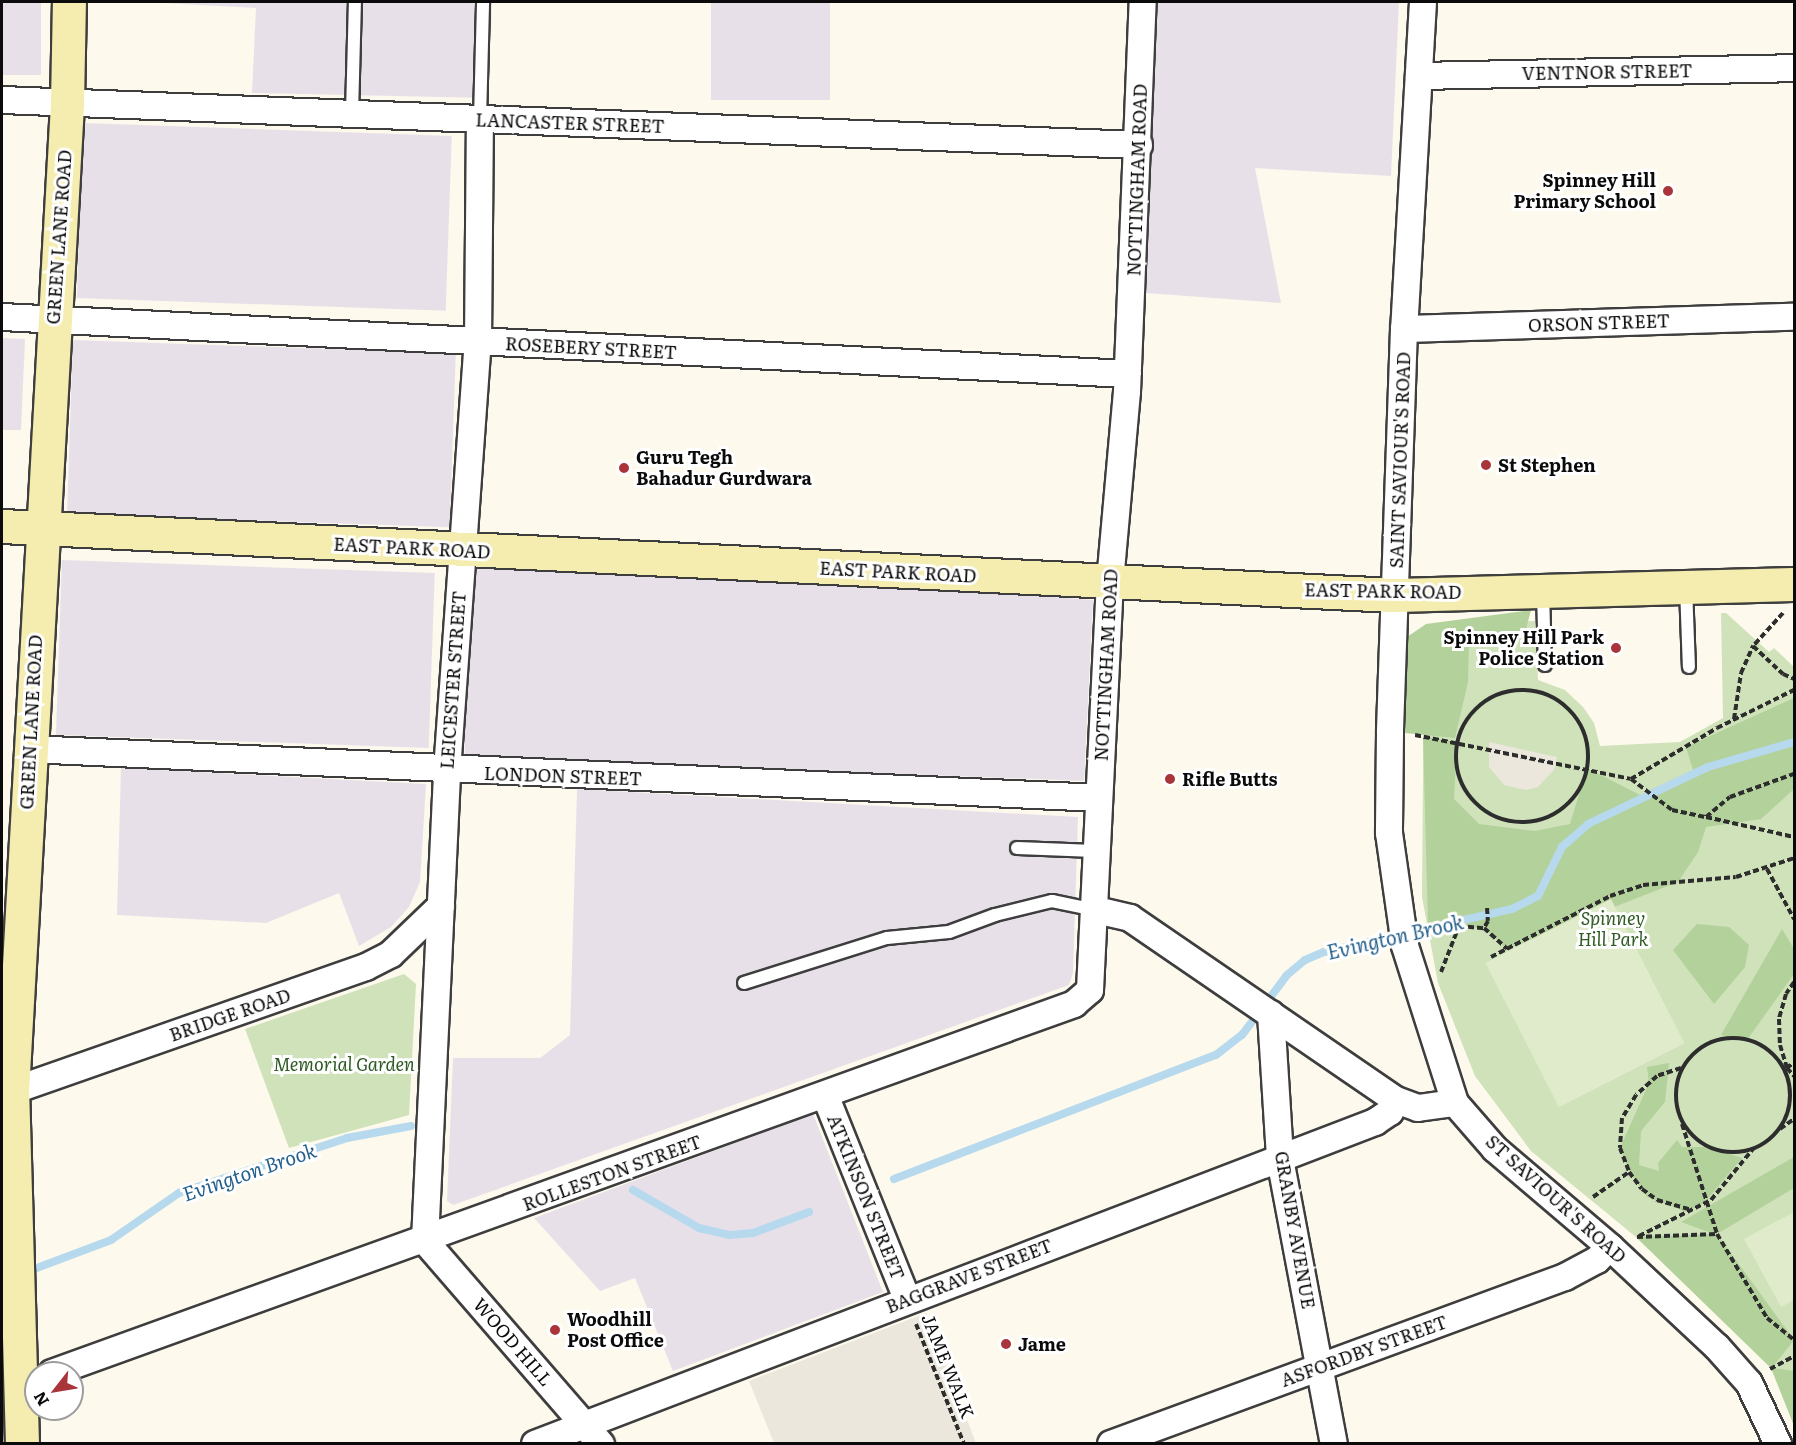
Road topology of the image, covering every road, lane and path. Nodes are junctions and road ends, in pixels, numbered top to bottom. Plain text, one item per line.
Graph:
1 (69, 2) edge
2 (355, 2) edge
3 (483, 2) edge
4 (1143, 2) edge
5 (1423, 2) edge
6 (1794, 68) edge
7 (1419, 76) junction
8 (2, 100) edge
9 (67, 103) junction
10 (352, 114) junction
11 (480, 119) junction
12 (1139, 145) junction
13 (2, 317) edge
14 (54, 317) junction
15 (1794, 317) edge
16 (1404, 328) junction
17 (478, 342) junction
18 (1132, 386) junction
19 (2, 526) edge
20 (41, 527) junction
21 (461, 551) junction
22 (1110, 582) junction
23 (1686, 586) junction
24 (1543, 590) junction
25 (1395, 595) junction
26 (1791, 596) edge
27 (1753, 646) junction
28 (1545, 664) dead end
29 (1689, 667) dead end
30 (1794, 679) edge
31 (1794, 690) edge
32 (1734, 719) junction
33 (1390, 733) junction
34 (1457, 742) junction
35 (29, 748) junction
36 (1587, 768) junction
37 (447, 771) junction
38 (1794, 774) edge
39 (1631, 779) junction
40 (1098, 798) junction
41 (1706, 817) junction
42 (1794, 837) edge
43 (1017, 848) dead end
44 (1095, 851) junction
45 (1794, 858) edge
46 (1767, 869) junction
47 (441, 906) junction
48 (1487, 908) dead end
49 (1096, 910) junction
50 (1400, 918) joint
51 (1794, 919) edge
52 (1484, 928) junction
53 (1506, 949) junction
54 (1491, 957) dead end
55 (1794, 982) edge
56 (744, 983) dead end
57 (1417, 990) junction
58 (1262, 1008) junction
59 (1794, 1063) edge
60 (1682, 1068) junction
61 (1785, 1068) junction
62 (1794, 1076) edge
63 (7, 1091) edge
64 (825, 1095) junction
65 (1396, 1100) junction
66 (1455, 1103) junction
67 (1794, 1119) edge
68 (1681, 1121) junction
69 (1777, 1131) junction
70 (1754, 1148) junction
71 (1280, 1159) junction
72 (1629, 1172) junction
73 (1593, 1197) dead end
74 (1704, 1203) junction
75 (1691, 1210) junction
76 (1717, 1234) junction
77 (425, 1241) junction
78 (1622, 1246) junction
79 (907, 1299) junction
80 (1794, 1340) edge
81 (25, 1361) edge
82 (84, 1362) edge
83 (1320, 1367) junction
84 (24, 1421) edge
85 (593, 1434) edge
86 (22, 1443) edge
87 (535, 1443) edge
88 (964, 1443) edge
89 (1111, 1443) edge
90 (1334, 1443) edge
91 (1778, 1443) edge

1 - 9 main road, GREEN LANE ROAD
2 - 10 lane
3 - 11 lane
4 - 12 street, NOTTINGHAM ROAD
5 - 7 street, SAINT SAVIOUR'S ROAD
6 - 7 street, VENTNOR STREET
7 - 16 street, SAINT SAVIOUR'S ROAD
8 - 9 street, LANCASTER STREET
9 - 10 street, LANCASTER STREET
9 - 14 main road, GREEN LANE ROAD
10 - 11 street, LANCASTER STREET
11 - 12 street, LANCASTER STREET
11 - 17 street, LEICESTER STREET
12 - 18 street, NOTTINGHAM ROAD
13 - 14 street, ROSEBERY STREET
14 - 17 street, ROSEBERY STREET
14 - 20 main road, GREEN LANE ROAD
15 - 16 street, ORSON STREET
16 - 25 street, SAINT SAVIOUR'S ROAD
17 - 18 street, ROSEBERY STREET
17 - 21 street, LEICESTER STREET
18 - 22 street, NOTTINGHAM ROAD
19 - 20 main road, EAST PARK ROAD
20 - 21 main road, EAST PARK ROAD
20 - 35 main road, GREEN LANE ROAD
21 - 22 main road, EAST PARK ROAD
21 - 37 street, LEICESTER STREET
22 - 25 main road, EAST PARK ROAD
22 - 40 street, NOTTINGHAM ROAD
23 - 24 main road, EAST PARK ROAD
23 - 26 main road, EAST PARK ROAD
23 - 29 lane
24 - 25 main road, EAST PARK ROAD
24 - 28 lane
25 - 33 street, SAINT SAVIOUR'S ROAD
26 - 27 path
27 - 30 path
27 - 32 path
31 - 32 path
32 - 39 path
33 - 34 path
33 - 50 street, SAINT SAVIOUR'S ROAD
34 - 36 path
34 - 36 path
34 - 36 path
35 - 37 street, LONDON STREET
35 - 63 main road, GREEN LANE ROAD
36 - 39 path
37 - 40 street, LONDON STREET
37 - 47 street, LEICESTER STREET
38 - 41 path
39 - 41 path
40 - 44 street, NOTTINGHAM ROAD
41 - 42 path
43 - 44 lane
44 - 49 street, NOTTINGHAM ROAD
45 - 46 path
46 - 51 path
46 - 53 path
47 - 63 street, BRIDGE ROAD
47 - 77 street, LEICESTER STREET
48 - 52 path
49 - 56 lane
49 - 58 street
49 - 64 street, ROLLESTON STREET
50 - 57 street, ST SAVIOUR'S ROAD
52 - 53 path
52 - 57 path
53 - 54 path
55 - 61 path
57 - 66 street, ST SAVIOUR'S ROAD
58 - 65 street
58 - 71 street, GRANBY AVENUE
59 - 61 path
60 - 61 path
60 - 68 path
60 - 72 path
61 - 62 path
61 - 69 path
63 - 81 main road, GREEN LANE ROAD
64 - 77 street, ROLLESTON STREET
64 - 79 street, ATKINSON STREET
65 - 66 street
65 - 71 street, BAGGRAVE STREET
66 - 78 street, ST SAVIOUR'S ROAD
67 - 69 path
68 - 70 path
68 - 74 path
69 - 70 path
70 - 74 path
71 - 79 street, BAGGRAVE STREET
71 - 83 street, GRANBY AVENUE
72 - 73 path
72 - 75 path
74 - 75 path
74 - 76 path
75 - 78 path
76 - 78 path
76 - 80 path
77 - 82 street, ROLLESTON STREET
77 - 85 street, WOOD HILL
78 - 83 street, ASFORDBY STREET
78 - 91 street, ST SAVIOUR'S ROAD
79 - 85 street, BAGGRAVE STREET
79 - 88 path, JAME WALK
83 - 89 street, ASFORDBY STREET
83 - 90 street, GRANBY AVENUE
84 - 86 main road, GREEN LANE ROAD
85 - 87 street, BAGGRAVE STREET

